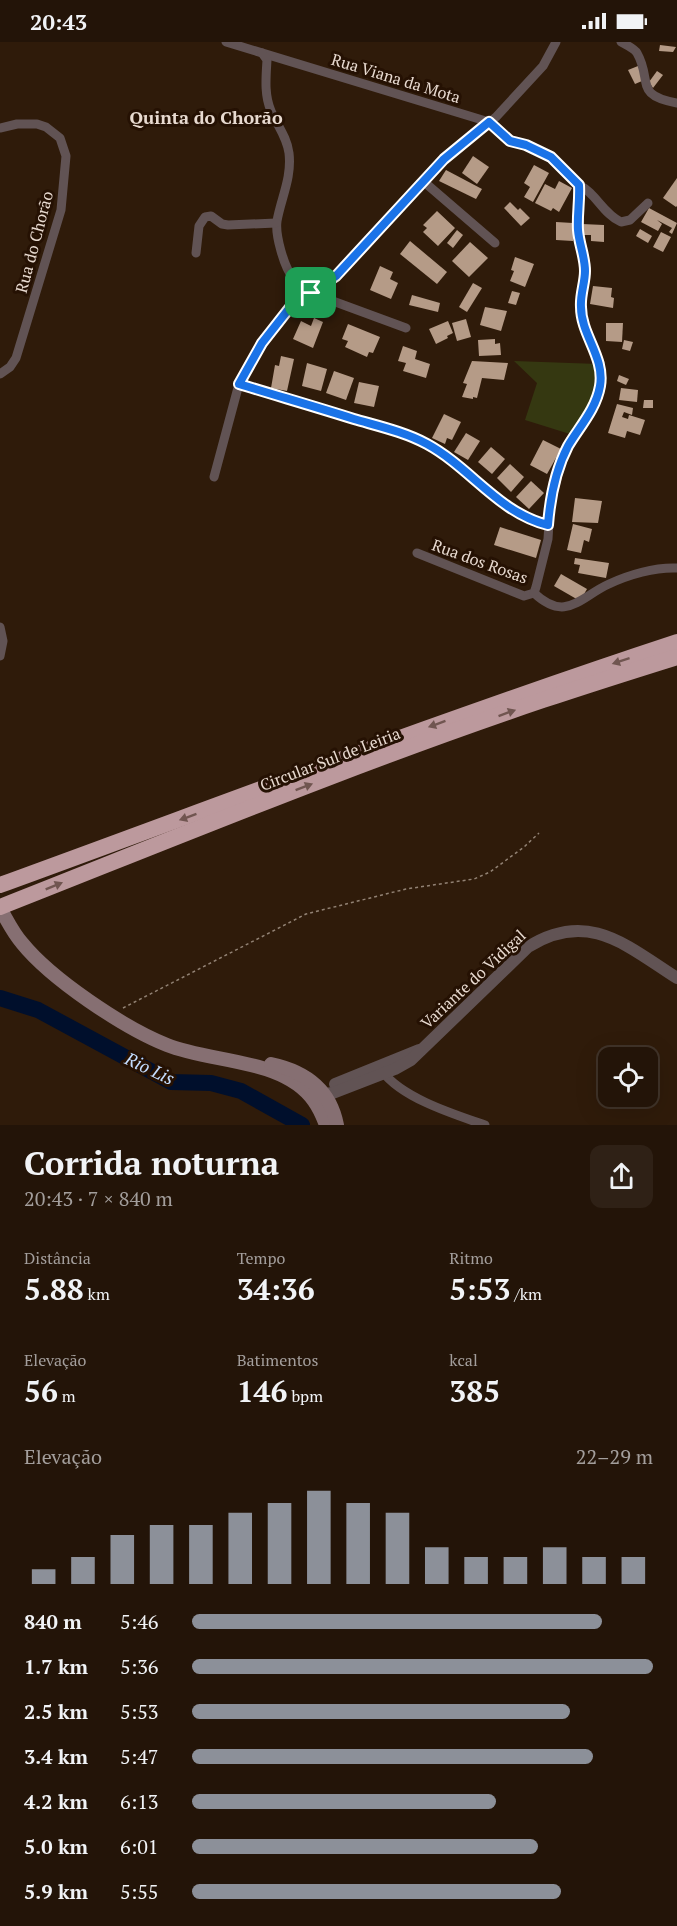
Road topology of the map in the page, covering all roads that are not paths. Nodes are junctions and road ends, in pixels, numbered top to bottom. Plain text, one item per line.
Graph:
1 (226, 42) edge
2 (556, 42) edge
3 (621, 42) edge
4 (262, 53) junction
5 (677, 103) edge
6 (489, 122) junction
7 (0, 128) edge
8 (423, 181) junction
9 (579, 185) junction
10 (648, 203) dead end
11 (276, 223) junction
12 (495, 243) dead end
13 (196, 253) dead end
14 (311, 293) junction
15 (406, 328) dead end
16 (0, 374) edge
17 (239, 384) junction
18 (214, 477) dead end
19 (548, 525) junction
20 (417, 553) dead end
21 (677, 568) edge
22 (534, 593) junction
23 (0, 627) edge
24 (677, 642) edge
25 (0, 656) edge
26 (677, 657) edge
27 (246, 802) junction
28 (0, 885) edge
29 (0, 908) edge
30 (677, 978) edge
31 (381, 1069) junction
32 (319, 1097) junction
33 (326, 1125) edge
34 (337, 1125) edge
35 (485, 1125) edge

1 - 4 street, Rua Viana da Mota
2 - 6 street
3 - 5 street
4 - 6 street, Rua Viana da Mota
4 - 11 street
6 - 8 street
6 - 9 street
7 - 16 street, Rua do Chorão
8 - 12 street
8 - 14 street
9 - 10 street
9 - 19 street, Rua dos Rosas
11 - 13 street
11 - 14 street
14 - 15 street
14 - 17 street
17 - 18 street
17 - 19 street
19 - 22 street, Rua dos Rosas
20 - 22 street, Rua dos Rosas
21 - 22 street
23 - 25 street
24 -> 27 highway, Circular Sul de Leiria
27 -> 26 highway, Circular Sul de Leiria
27 -> 28 highway, Circular Sul de Leiria
29 -> 27 highway, Circular Sul de Leiria
29 - 32 main road
30 - 31 street, Variante do Vidigal
31 - 32 street, Variante do Vidigal
31 - 35 street
32 - 33 main road
32 - 34 main road

